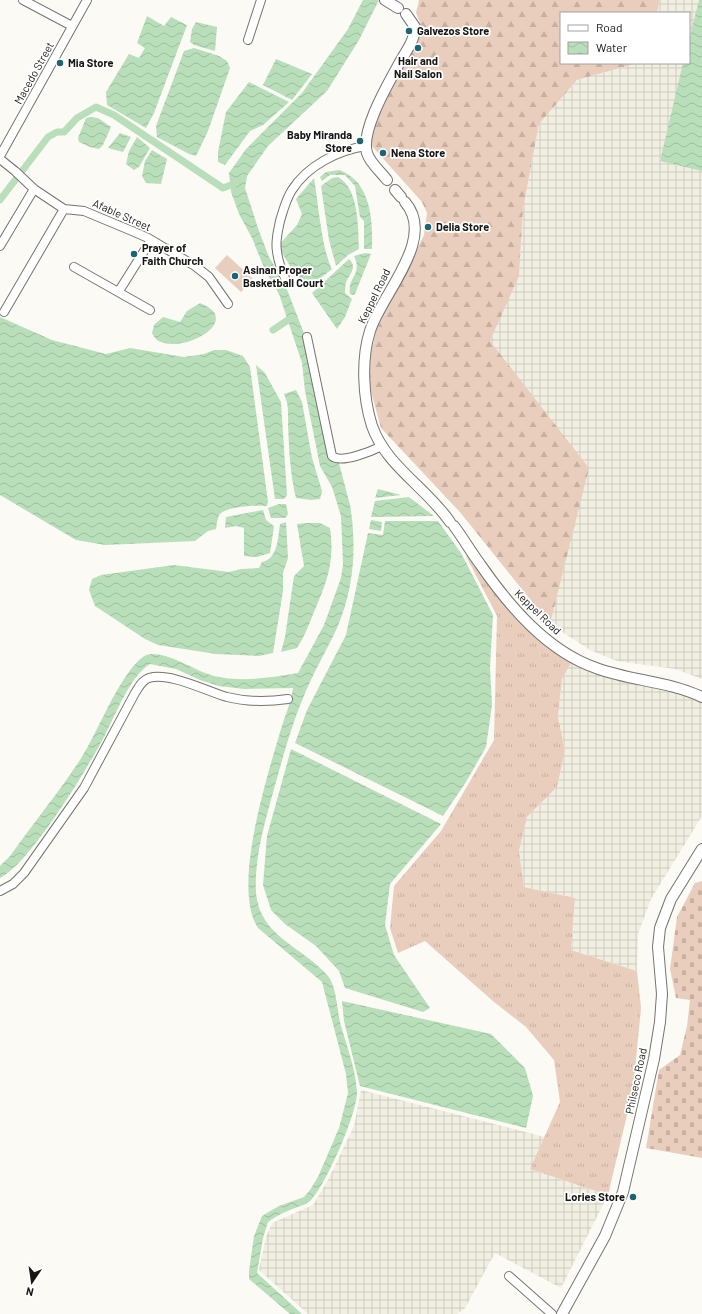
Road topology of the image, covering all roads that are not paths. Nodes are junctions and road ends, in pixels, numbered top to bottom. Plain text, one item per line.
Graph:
1 (23, 0) edge
2 (87, 0) edge
3 (261, 0) edge
4 (386, 1) edge
5 (72, 26) junction
6 (248, 40) dead end
7 (366, 146) junction
8 (0, 156) edge
9 (0, 159) edge
10 (34, 189) junction
11 (64, 209) junction
12 (151, 240) junction
13 (0, 246) edge
14 (74, 266) dead end
15 (285, 278) dead end
16 (119, 291) junction
17 (228, 304) dead end
18 (150, 310) dead end
19 (4, 312) dead end
20 (307, 337) dead end
21 (382, 446) junction
22 (702, 697) edge
23 (288, 700) dead end
24 (702, 849) edge
25 (0, 891) edge
26 (509, 1276) dead end
27 (552, 1314) edge
28 (562, 1314) edge

1 - 5 street
2 - 5 street, Macedo Street
3 - 6 street
4 - 7 street
5 - 8 street, Macedo Street
7 - 15 street
7 - 21 street, Keppel Road
9 - 10 street, Afable Street
10 - 11 street, Afable Street
10 - 13 street
11 - 12 street, Afable Street
11 - 19 street
12 - 16 street
12 - 17 street, Afable Street
14 - 16 street
16 - 18 street
20 - 21 street
21 - 22 street, Keppel Road
23 - 25 street
24 - 28 street, Philseco Road
26 - 27 street

